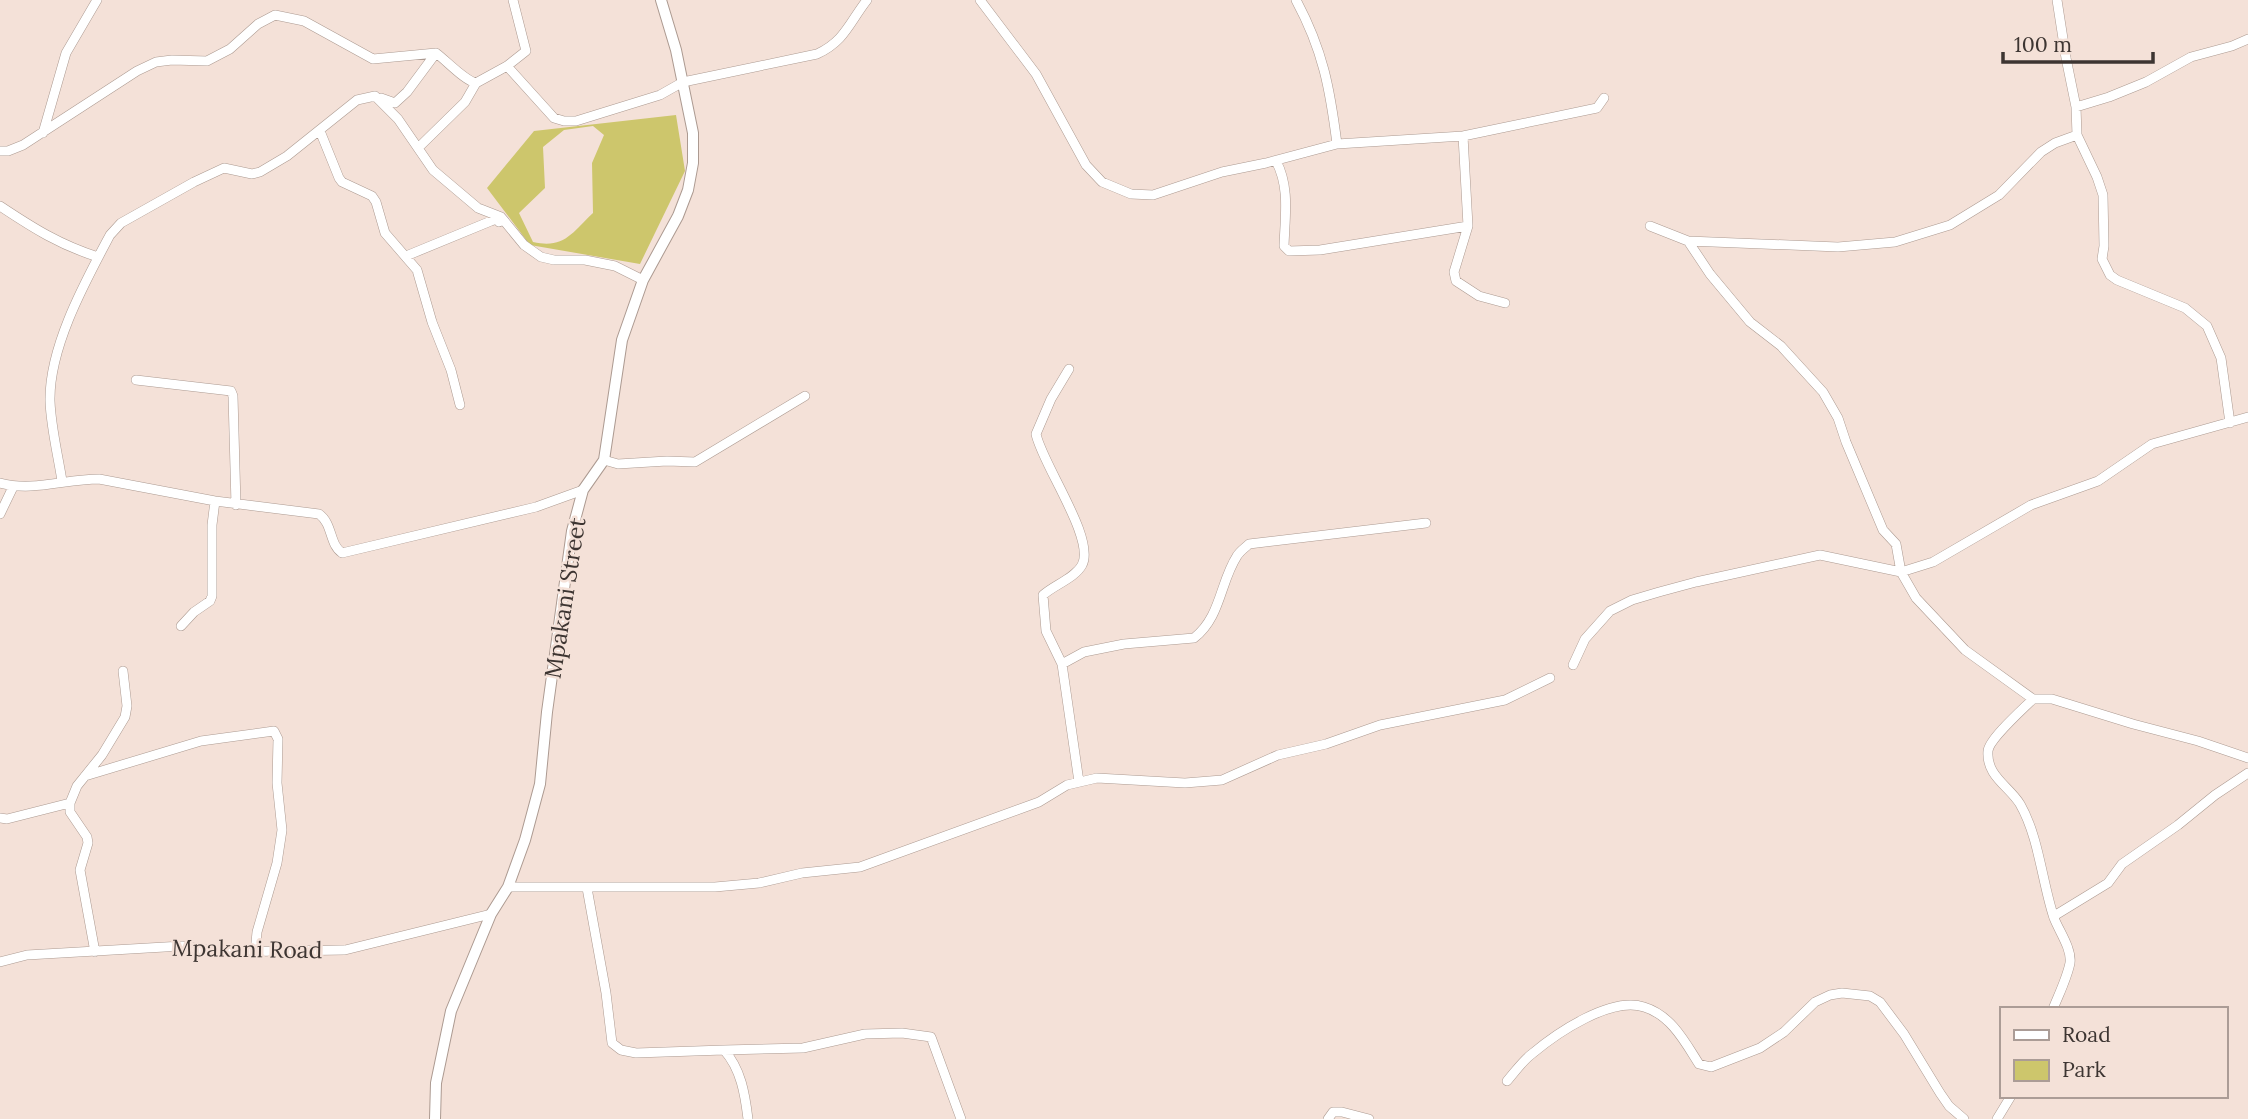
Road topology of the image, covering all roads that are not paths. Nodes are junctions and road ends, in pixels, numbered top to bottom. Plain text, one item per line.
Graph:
1 (97, 0) edge
2 (513, 0) edge
3 (661, 0) edge
4 (867, 0) edge
5 (980, 0) edge
6 (1296, 0) edge
7 (2057, 0) edge
8 (2248, 39) edge
9 (436, 53) junction
10 (507, 66) junction
11 (683, 82) junction
12 (476, 83) junction
13 (375, 96) junction
14 (1604, 98) dead end
15 (2076, 107) junction
16 (320, 131) junction
17 (43, 133) junction
18 (2077, 135) junction
19 (1463, 136) junction
20 (1337, 144) junction
21 (418, 148) junction
22 (0, 151) edge
23 (1276, 161) junction
24 (0, 206) edge
25 (1468, 226) junction
26 (1650, 226) dead end
27 (1688, 240) junction
28 (407, 256) junction
29 (98, 257) junction
30 (544, 262) dead end
31 (643, 280) junction
32 (1506, 303) dead end
33 (1069, 369) dead end
34 (135, 380) dead end
35 (805, 396) dead end
36 (460, 405) dead end
37 (2248, 417) edge
38 (2230, 423) junction
39 (604, 460) junction
40 (62, 481) junction
41 (0, 483) edge
42 (13, 487) junction
43 (583, 490) junction
44 (215, 501) junction
45 (236, 505) junction
46 (0, 514) edge
47 (1426, 523) dead end
48 (1901, 572) junction
49 (181, 626) dead end
50 (1062, 664) junction
51 (1573, 665) dead end
52 (123, 671) dead end
53 (1550, 678) dead end
54 (2033, 699) junction
55 (2248, 758) edge
56 (2248, 774) edge
57 (85, 776) junction
58 (1079, 782) junction
59 (70, 803) junction
60 (0, 818) edge
61 (508, 887) junction
62 (587, 888) junction
63 (491, 914) junction
64 (2054, 916) junction
65 (95, 951) junction
66 (256, 953) junction
67 (0, 962) edge
68 (2054, 1007) edge
69 (724, 1050) junction
70 (1507, 1081) dead end
71 (2010, 1098) edge
72 (435, 1119) edge
73 (748, 1119) edge
74 (961, 1119) edge
75 (1328, 1119) edge
76 (1369, 1119) edge
77 (1964, 1119) edge
78 (1997, 1119) edge

1 - 17 street
2 - 10 street
3 - 11 street, Mpakani Street
4 - 11 street
5 - 23 street
6 - 20 street
7 - 15 street
8 - 15 street
9 - 12 street
9 - 13 street
9 - 17 street
10 - 11 street
10 - 12 street
11 - 31 street, Mpakani Street
12 - 21 street
13 - 16 street
13 - 21 street
14 - 19 street
15 - 18 street
16 - 28 street
16 - 29 street
17 - 22 street
18 - 27 street
18 - 38 street
19 - 20 street
19 - 25 street
20 - 23 street
21 - 31 street
23 - 25 street
24 - 29 street
25 - 32 street
26 - 27 street
27 - 48 street
28 - 30 street
28 - 36 street
29 - 40 street
31 - 39 street, Mpakani Street
33 - 50 street
34 - 45 street
35 - 39 street
37 - 38 street
38 - 48 street
39 - 43 street, Mpakani Street
40 - 42 street
40 - 44 street
41 - 42 street
42 - 46 street
43 - 45 street
43 - 61 street, Mpakani Street
44 - 45 street
44 - 49 street
47 - 50 street
48 - 51 street
48 - 54 street
50 - 58 street
52 - 57 street
53 - 58 street
54 - 55 street
54 - 64 street
56 - 64 street
57 - 59 street
57 - 66 street
58 - 62 street
59 - 60 street
59 - 65 street
61 - 62 street
61 - 63 street, Mpakani Street
62 - 69 street
63 - 66 street, Mpakani Road
63 - 72 street, Mpakani Street
64 - 68 street
65 - 66 street, Mpakani Road
65 - 67 street, Mpakani Road
69 - 73 street
69 - 74 street
70 - 77 street
71 - 78 street
75 - 76 street

